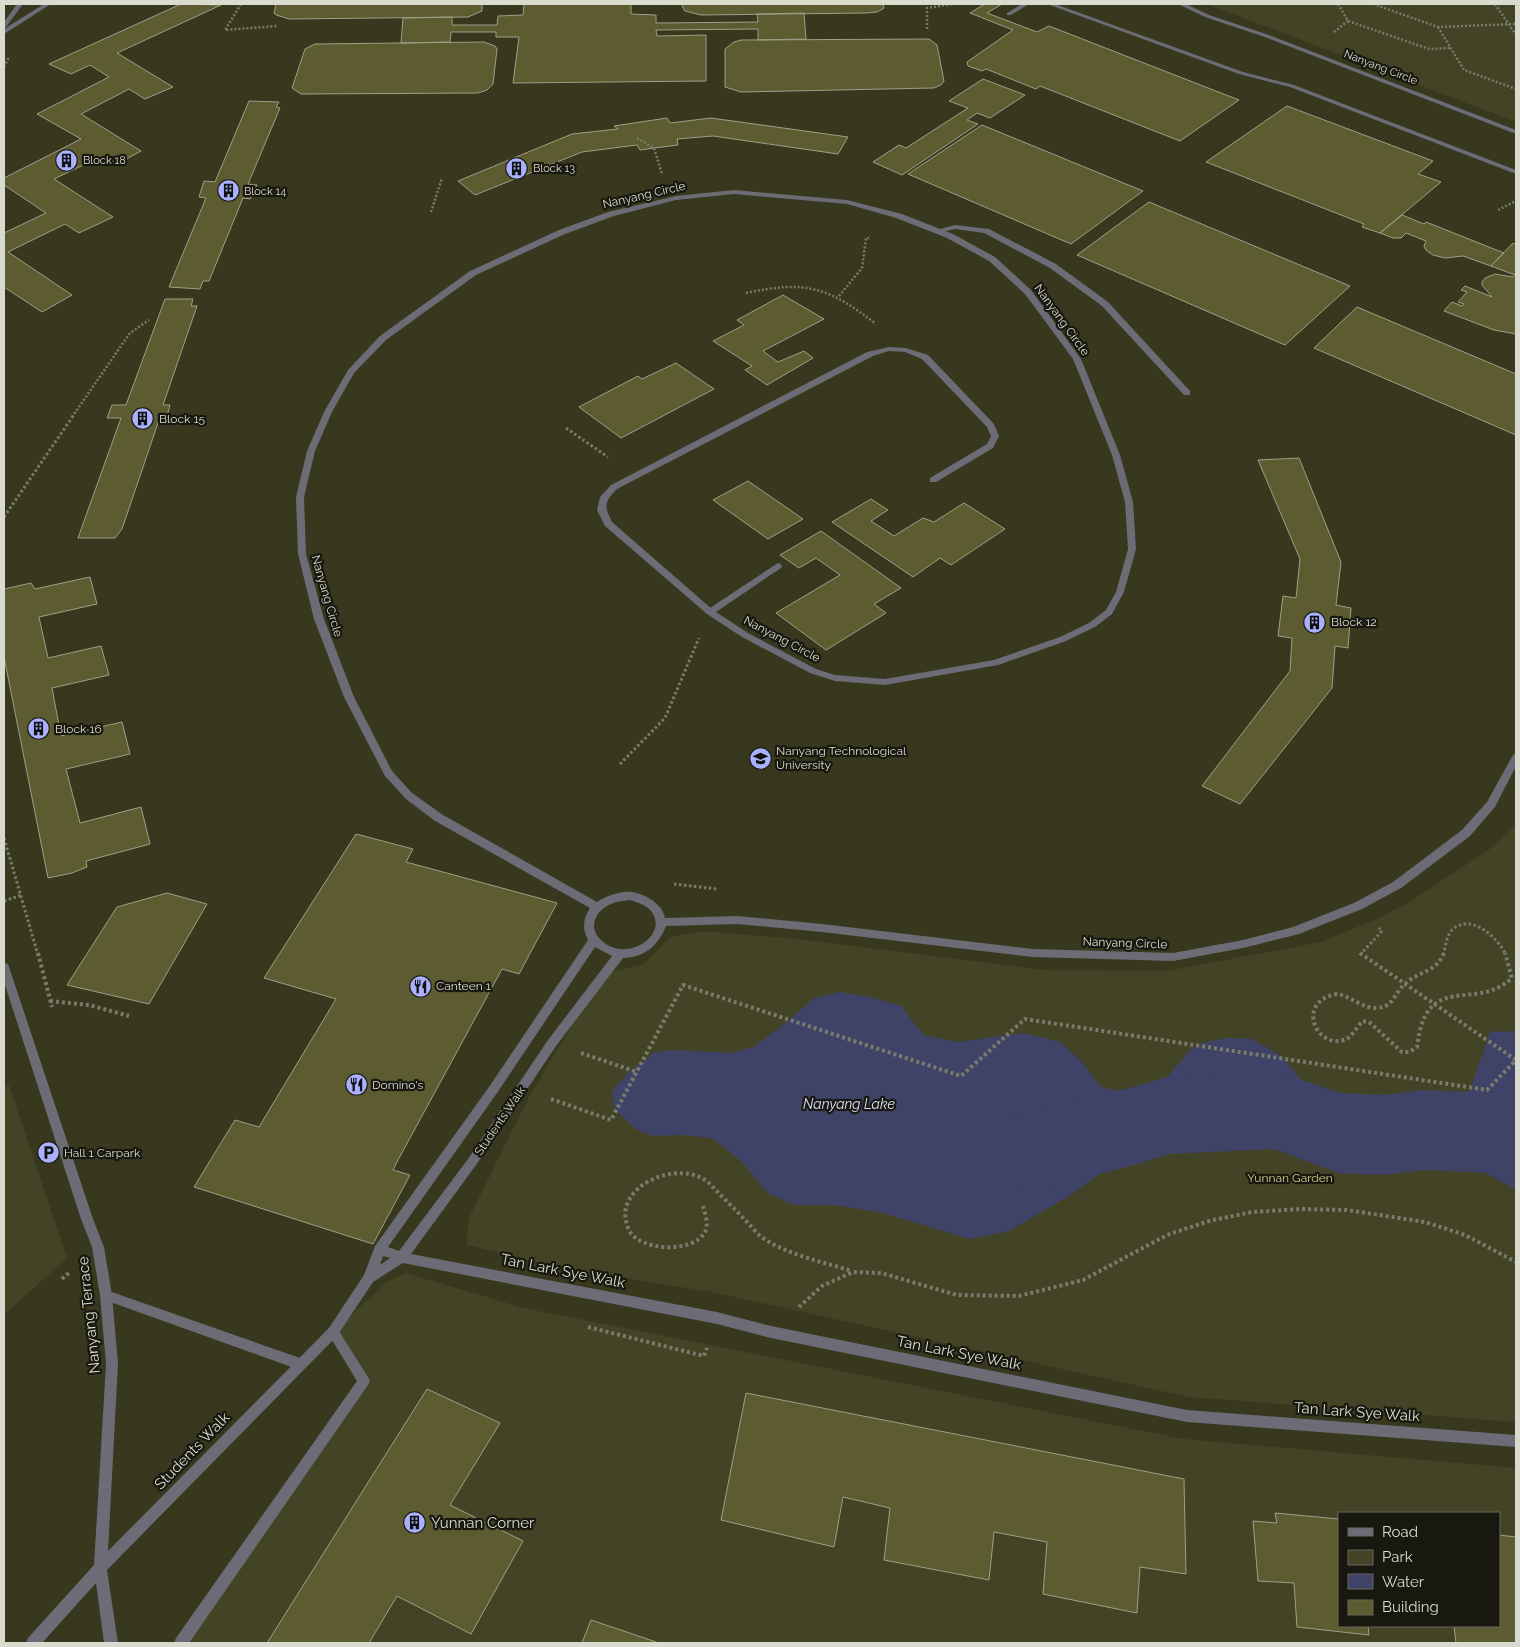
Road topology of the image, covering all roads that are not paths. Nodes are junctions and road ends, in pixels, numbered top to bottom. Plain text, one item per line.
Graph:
1 (20, 4) edge
2 (48, 4) edge
3 (1026, 4) edge
4 (1050, 4) edge
5 (1181, 4) edge
6 (1059, 5) edge
7 (1009, 14) dead end
8 (4, 26) edge
9 (4, 32) edge
10 (1516, 132) edge
11 (1516, 172) edge
12 (937, 231) junction
13 (1187, 393) dead end
14 (933, 480) dead end
15 (778, 566) dead end
16 (710, 612) junction
17 (1516, 757) edge
18 (597, 907) junction
19 (662, 922) junction
20 (593, 941) junction
21 (620, 954) junction
22 (4, 967) edge
23 (379, 1250) junction
24 (402, 1257) junction
25 (369, 1278) junction
26 (106, 1295) junction
27 (333, 1332) junction
28 (300, 1364) junction
29 (1516, 1441) edge
30 (100, 1568) junction
31 (32, 1643) edge
32 (111, 1643) edge
33 (181, 1643) edge

1 - 8 street
2 - 9 street
3 - 7 street
4 - 6 street
5 - 10 street, Nanyang Circle
6 - 11 street
12 - 13 street
12 - 16 street, Nanyang Circle
12 - 18 street, Nanyang Circle
14 - 16 street, Nanyang Circle
15 - 16 street
17 - 19 street, Nanyang Circle
18 - 19 street
18 - 20 street
19 - 21 street
20 - 21 street
20 - 23 street, Students Walk
21 - 24 street, Students Walk
22 - 26 street, Nanyang Terrace
23 - 24 street, Tan Lark Sye Walk
23 - 25 street, Students Walk
24 - 25 street, Students Walk
24 - 29 street, Tan Lark Sye Walk
25 - 27 street, Students Walk
26 - 28 street
26 - 30 street, Nanyang Terrace
27 - 28 street, Students Walk
27 - 33 street
28 - 30 street, Students Walk
30 - 31 street, Students Walk
30 - 32 street, Nanyang Terrace

